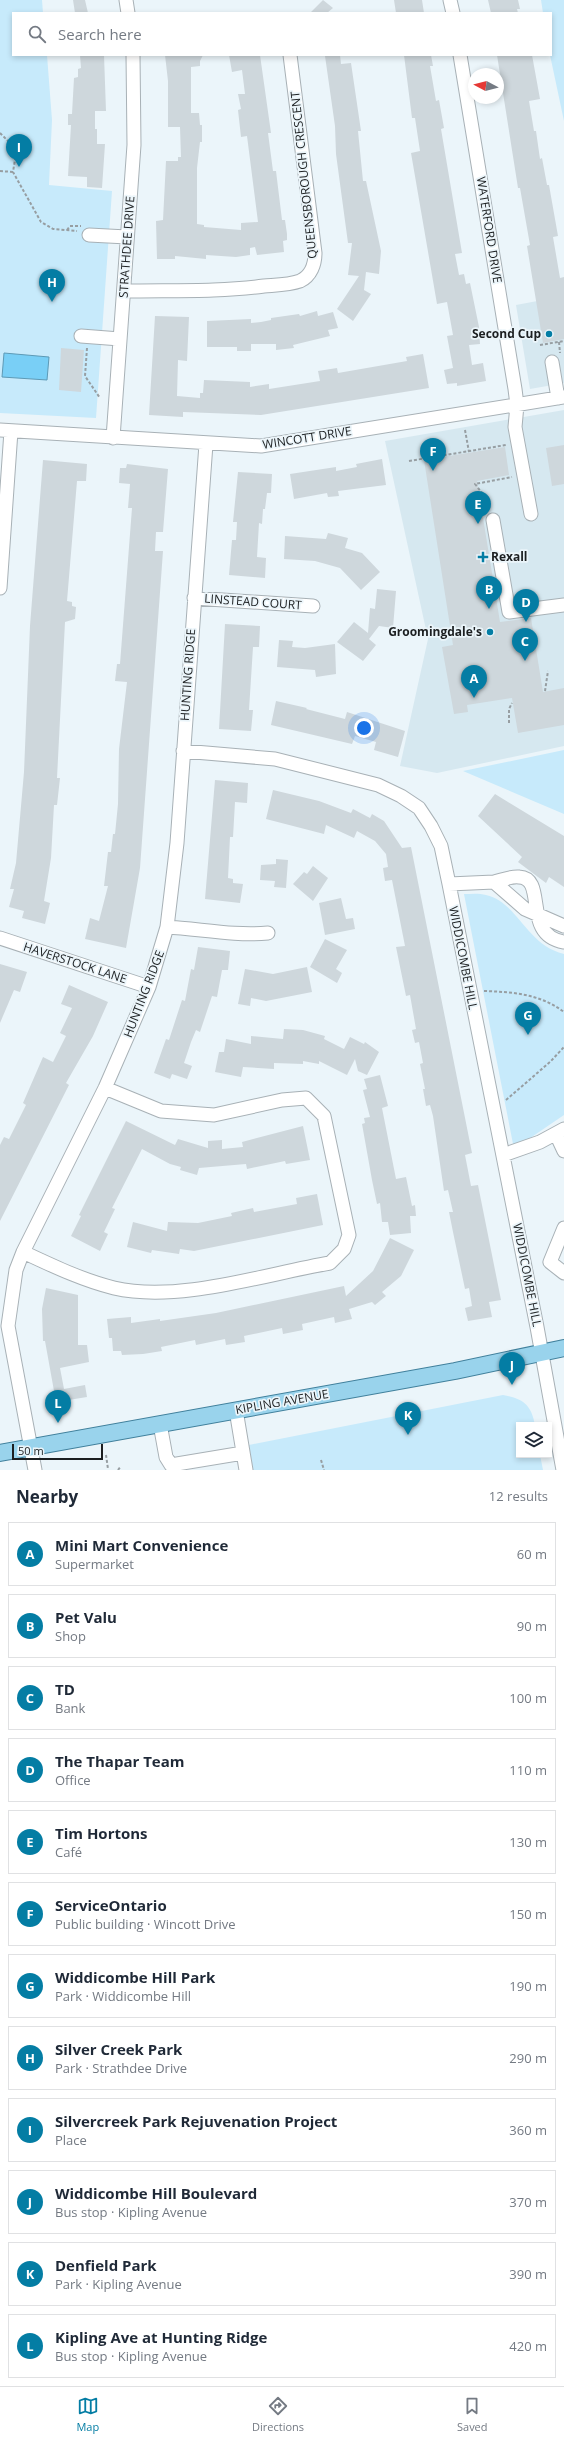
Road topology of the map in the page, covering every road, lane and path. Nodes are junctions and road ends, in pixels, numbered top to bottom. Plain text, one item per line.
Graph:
1 (126, 0) edge
2 (450, 0) edge
3 (128, 12) edge
4 (453, 12) edge
5 (132, 56) edge
6 (290, 56) edge
7 (460, 56) edge
8 (0, 133) edge
9 (0, 171) edge
10 (13, 172) junction
11 (89, 235) joint
12 (128, 237) junction
13 (124, 291) junction
14 (85, 336) joint
15 (120, 340) junction
16 (564, 341) edge
17 (540, 345) dead end
18 (552, 362) dead end
19 (100, 398) dead end
20 (561, 398) edge
21 (517, 405) junction
22 (465, 430) dead end
23 (6, 431) edge
24 (113, 438) junction
25 (505, 439) dead end
26 (206, 444) junction
27 (506, 445) junction
28 (469, 452) junction
29 (507, 452) dead end
30 (408, 461) dead end
31 (511, 471) dead end
32 (490, 502) dead end
33 (531, 514) dead end
34 (493, 520) dead end
35 (0, 588) edge
36 (194, 598) junction
37 (564, 605) edge
38 (313, 606) dead end
39 (548, 671) dead end
40 (545, 691) dead end
41 (512, 702) dead end
42 (510, 723) dead end
43 (183, 751) junction
44 (494, 882) junction
45 (449, 884) junction
46 (538, 916) junction
47 (564, 926) edge
48 (167, 927) junction
49 (268, 933) dead end
50 (0, 938) edge
51 (564, 942) edge
52 (149, 987) junction
53 (484, 991) dead end
54 (564, 1012) edge
55 (564, 1047) edge
56 (105, 1088) junction
57 (506, 1100) dead end
58 (560, 1132) edge
59 (564, 1151) edge
60 (503, 1155) junction
61 (564, 1228) edge
62 (23, 1252) junction
63 (564, 1273) edge
64 (564, 1348) edge
65 (542, 1353) junction
66 (236, 1410) junction
67 (160, 1424) junction
68 (30, 1447) junction
69 (0, 1453) edge
70 (243, 1453) junction
71 (106, 1455) dead end
72 (320, 1460) dead end
73 (121, 1466) dead end
74 (108, 1469) dead end
75 (35, 1470) edge
76 (118, 1470) edge
77 (246, 1470) edge
78 (324, 1470) edge
79 (562, 1470) edge

1 - 3 street
2 - 4 street
5 - 12 street, STRATHDEE DRIVE
6 - 13 street, QUEENSBOROUGH CRESCENT
7 - 21 street, WATERFORD DRIVE
8 - 10 path
9 - 10 path
10 - 11 path
11 - 12 street
12 - 13 street, STRATHDEE DRIVE
13 - 15 street, STRATHDEE DRIVE
14 - 15 street
14 - 19 path
15 - 24 street, STRATHDEE DRIVE
16 - 17 path
18 - 20 street
20 - 21 street, WINCOTT DRIVE
21 - 26 street, WINCOTT DRIVE
21 - 33 street, WATERFORD DRIVE
22 - 28 path
23 - 24 street, WINCOTT DRIVE
23 - 35 street
24 - 26 street, WINCOTT DRIVE
25 - 27 path
26 - 36 street, HUNTING RIDGE
27 - 28 path
27 - 29 path
28 - 30 path
31 - 32 path
34 - 37 street
36 - 38 street, LINSTEAD COURT
36 - 43 street, HUNTING RIDGE
39 - 40 path
41 - 42 path
43 - 45 street, WIDDICOMBE HILL
43 - 48 street, HUNTING RIDGE
44 - 45 street
44 - 46 street
44 - 46 street
45 - 60 street, WIDDICOMBE HILL
46 - 47 street
46 - 51 street
48 - 49 street
48 - 52 street, HUNTING RIDGE
50 - 52 street, HAVERSTOCK LANE
52 - 56 street, HUNTING RIDGE
53 - 54 path
55 - 57 path
56 - 62 street, HUNTING RIDGE
56 - 62 street
58 - 59 street
58 - 60 street
60 - 65 street, WIDDICOMBE HILL
61 - 63 street
62 - 68 street, HUNTING RIDGE
64 - 65 main road, KIPLING AVENUE
65 - 66 main road, KIPLING AVENUE
65 - 79 street, WIDDICOMBE HILL
66 - 67 main road, KIPLING AVENUE
66 - 70 street
67 - 68 main road, KIPLING AVENUE
67 - 70 street
68 - 69 main road, KIPLING AVENUE
68 - 75 street, HUNTING RIDGE
70 - 77 street
71 - 74 path
72 - 78 path
73 - 76 path

